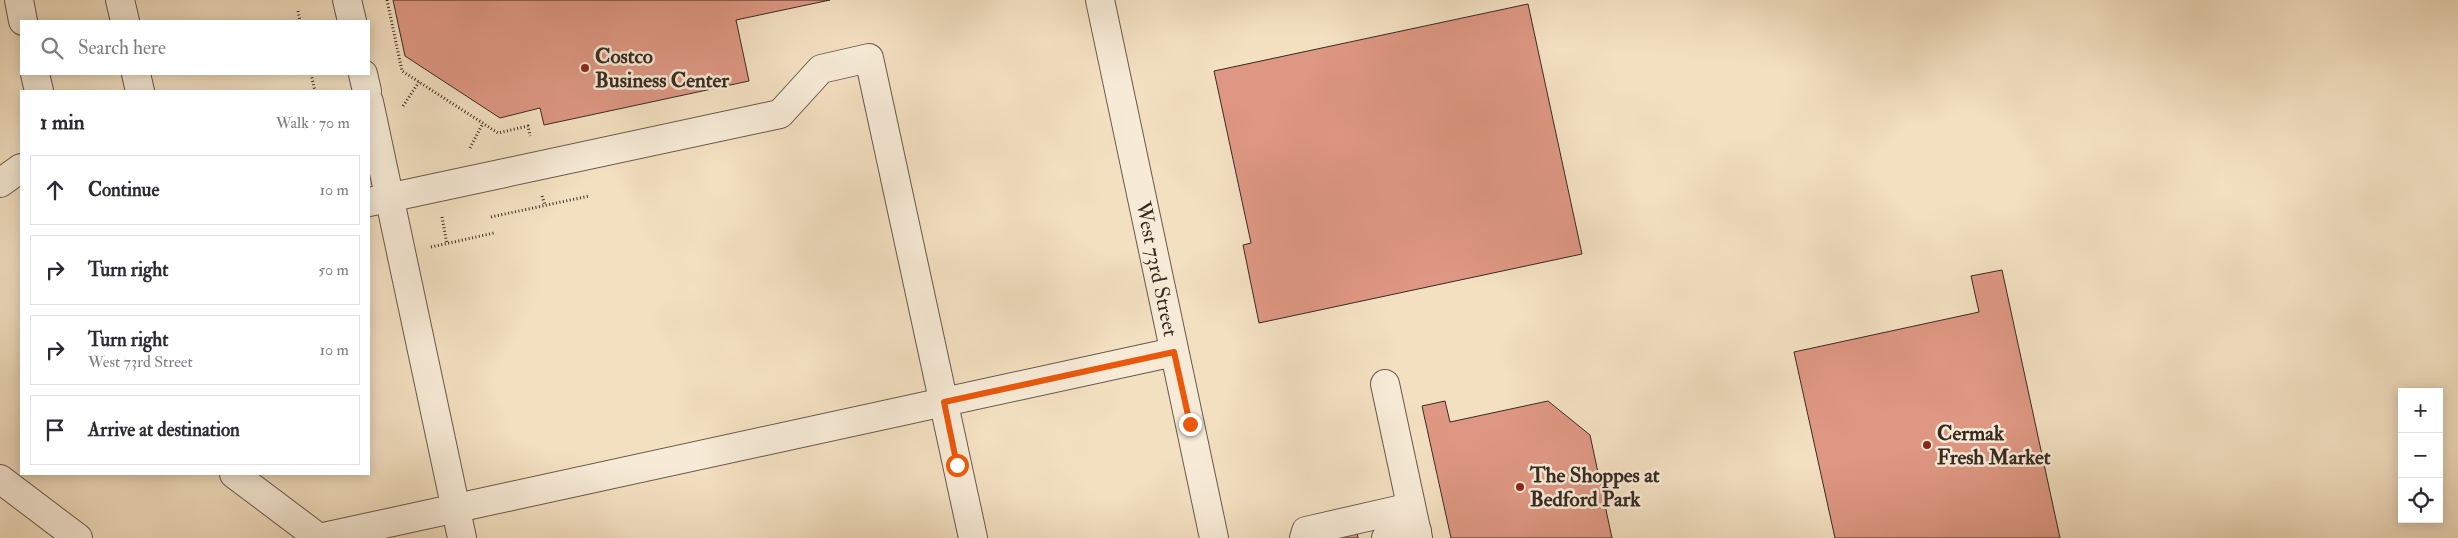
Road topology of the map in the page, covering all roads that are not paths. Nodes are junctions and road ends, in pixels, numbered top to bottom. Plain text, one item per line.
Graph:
1 (18, 0) edge
2 (120, 0) edge
3 (347, 0) edge
4 (1100, 0) edge
5 (23, 20) edge
6 (125, 20) edge
7 (352, 20) edge
8 (35, 75) edge
9 (136, 75) edge
10 (363, 75) edge
11 (39, 90) edge
12 (140, 90) edge
13 (367, 90) edge
14 (370, 112) edge
15 (20, 169) edge
16 (0, 184) edge
17 (379, 200) edge
18 (1174, 352) junction
19 (1385, 384) dead end
20 (944, 402) junction
21 (235, 475) edge
22 (0, 479) edge
23 (455, 508) junction
24 (1415, 526) edge
25 (78, 538) edge
26 (319, 538) edge
27 (462, 538) edge
28 (972, 538) edge
29 (1214, 538) edge
30 (1304, 538) edge
31 (1386, 538) edge

1 - 5 street
2 - 6 street
3 - 7 street
4 - 18 street, West 73rd Street
8 - 11 street
9 - 12 street
10 - 13 street
14 - 17 street
15 - 16 street
17 - 20 street
17 - 23 street
18 - 20 street
18 - 29 street, West 73rd Street
19 - 24 street
20 - 23 street
20 - 28 street
21 - 26 street
22 - 25 street
23 - 26 street
23 - 27 street
24 - 30 street
24 - 31 street

